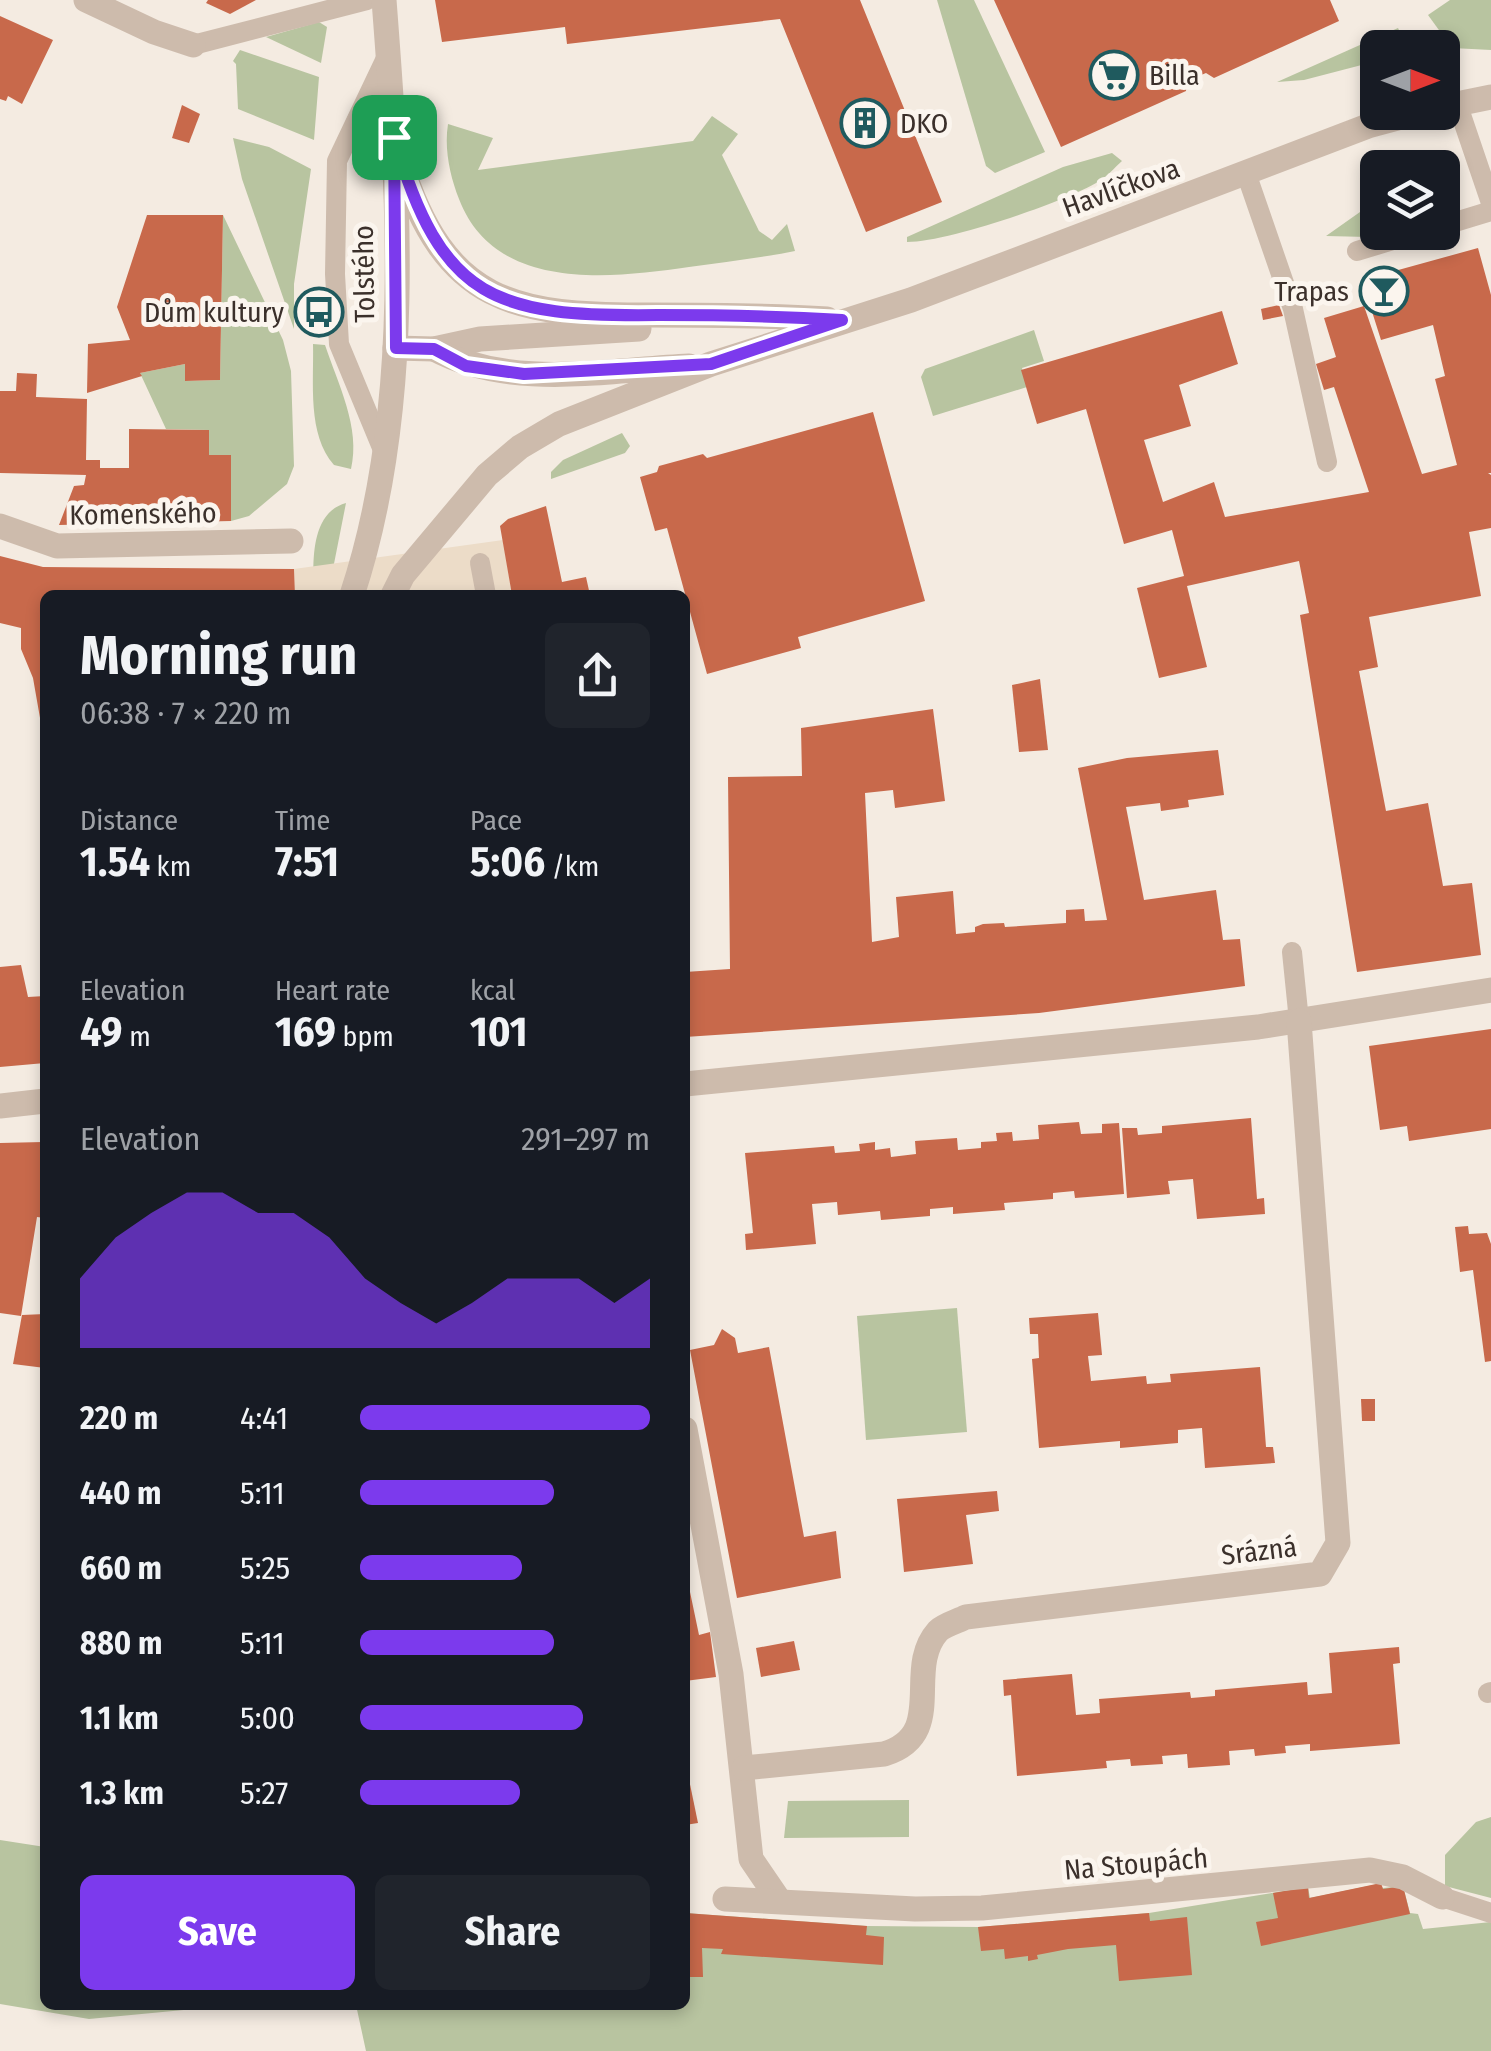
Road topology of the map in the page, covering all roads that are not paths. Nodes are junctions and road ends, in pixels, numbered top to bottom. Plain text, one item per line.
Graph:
1 (86, 0) edge
2 (366, 0) edge
3 (384, 0) edge
4 (194, 45) joint
5 (388, 54) junction
6 (1491, 97) edge
7 (1460, 103) edge
8 (1360, 129) edge
9 (1460, 129) edge
10 (394, 137) junction
11 (1246, 173) junction
12 (1491, 203) edge
13 (1491, 212) edge
14 (1460, 221) edge
15 (1360, 250) edge
16 (1357, 251) dead end
17 (723, 315) junction
18 (842, 320) junction
19 (396, 348) junction
20 (434, 349) junction
21 (711, 364) junction
22 (385, 456) junction
23 (1328, 462) dead end
24 (0, 526) edge
25 (291, 541) dead end
26 (480, 563) dead end
27 (354, 590) edge
28 (396, 590) edge
29 (485, 590) edge
30 (1292, 952) dead end
31 (1491, 990) edge
32 (1300, 1021) junction
33 (690, 1083) edge
34 (40, 1102) edge
35 (0, 1106) edge
36 (690, 1481) edge
37 (694, 1522) edge
38 (744, 1768) junction
39 (752, 1859) junction
40 (1442, 1897) joint
41 (779, 1900) junction
42 (1491, 1913) edge

1 - 4 street
2 - 4 lane
3 - 5 street, Tolstého
5 - 10 street, Tolstého
5 - 22 lane
6 - 7 street
8 - 11 street, Havlíčkova
9 - 12 lane
10 - 17 street, Havlíčkova
10 - 19 street, Tolstého
11 - 18 street, Havlíčkova
11 - 23 lane
13 - 14 lane
15 - 16 lane
17 - 18 street, Havlíčkova
17 - 20 street, Havlíčkova
18 - 21 street, Havlíčkova
19 - 20 street, Havlíčkova
19 - 22 street, Tolstého
20 - 21 street, Havlíčkova
21 - 28 street, Havlíčkova
22 - 27 street, Tolstého
24 - 25 street, Komenského
26 - 29 lane
30 - 32 lane
31 - 32 street
32 - 33 street
32 - 38 street, Srázná
34 - 35 street
36 - 37 street
37 - 38 street
38 - 39 street
39 - 41 street
39 - 41 street, Na Stoupách
40 - 41 street, Na Stoupách
40 - 42 lane, Na Stoupách

